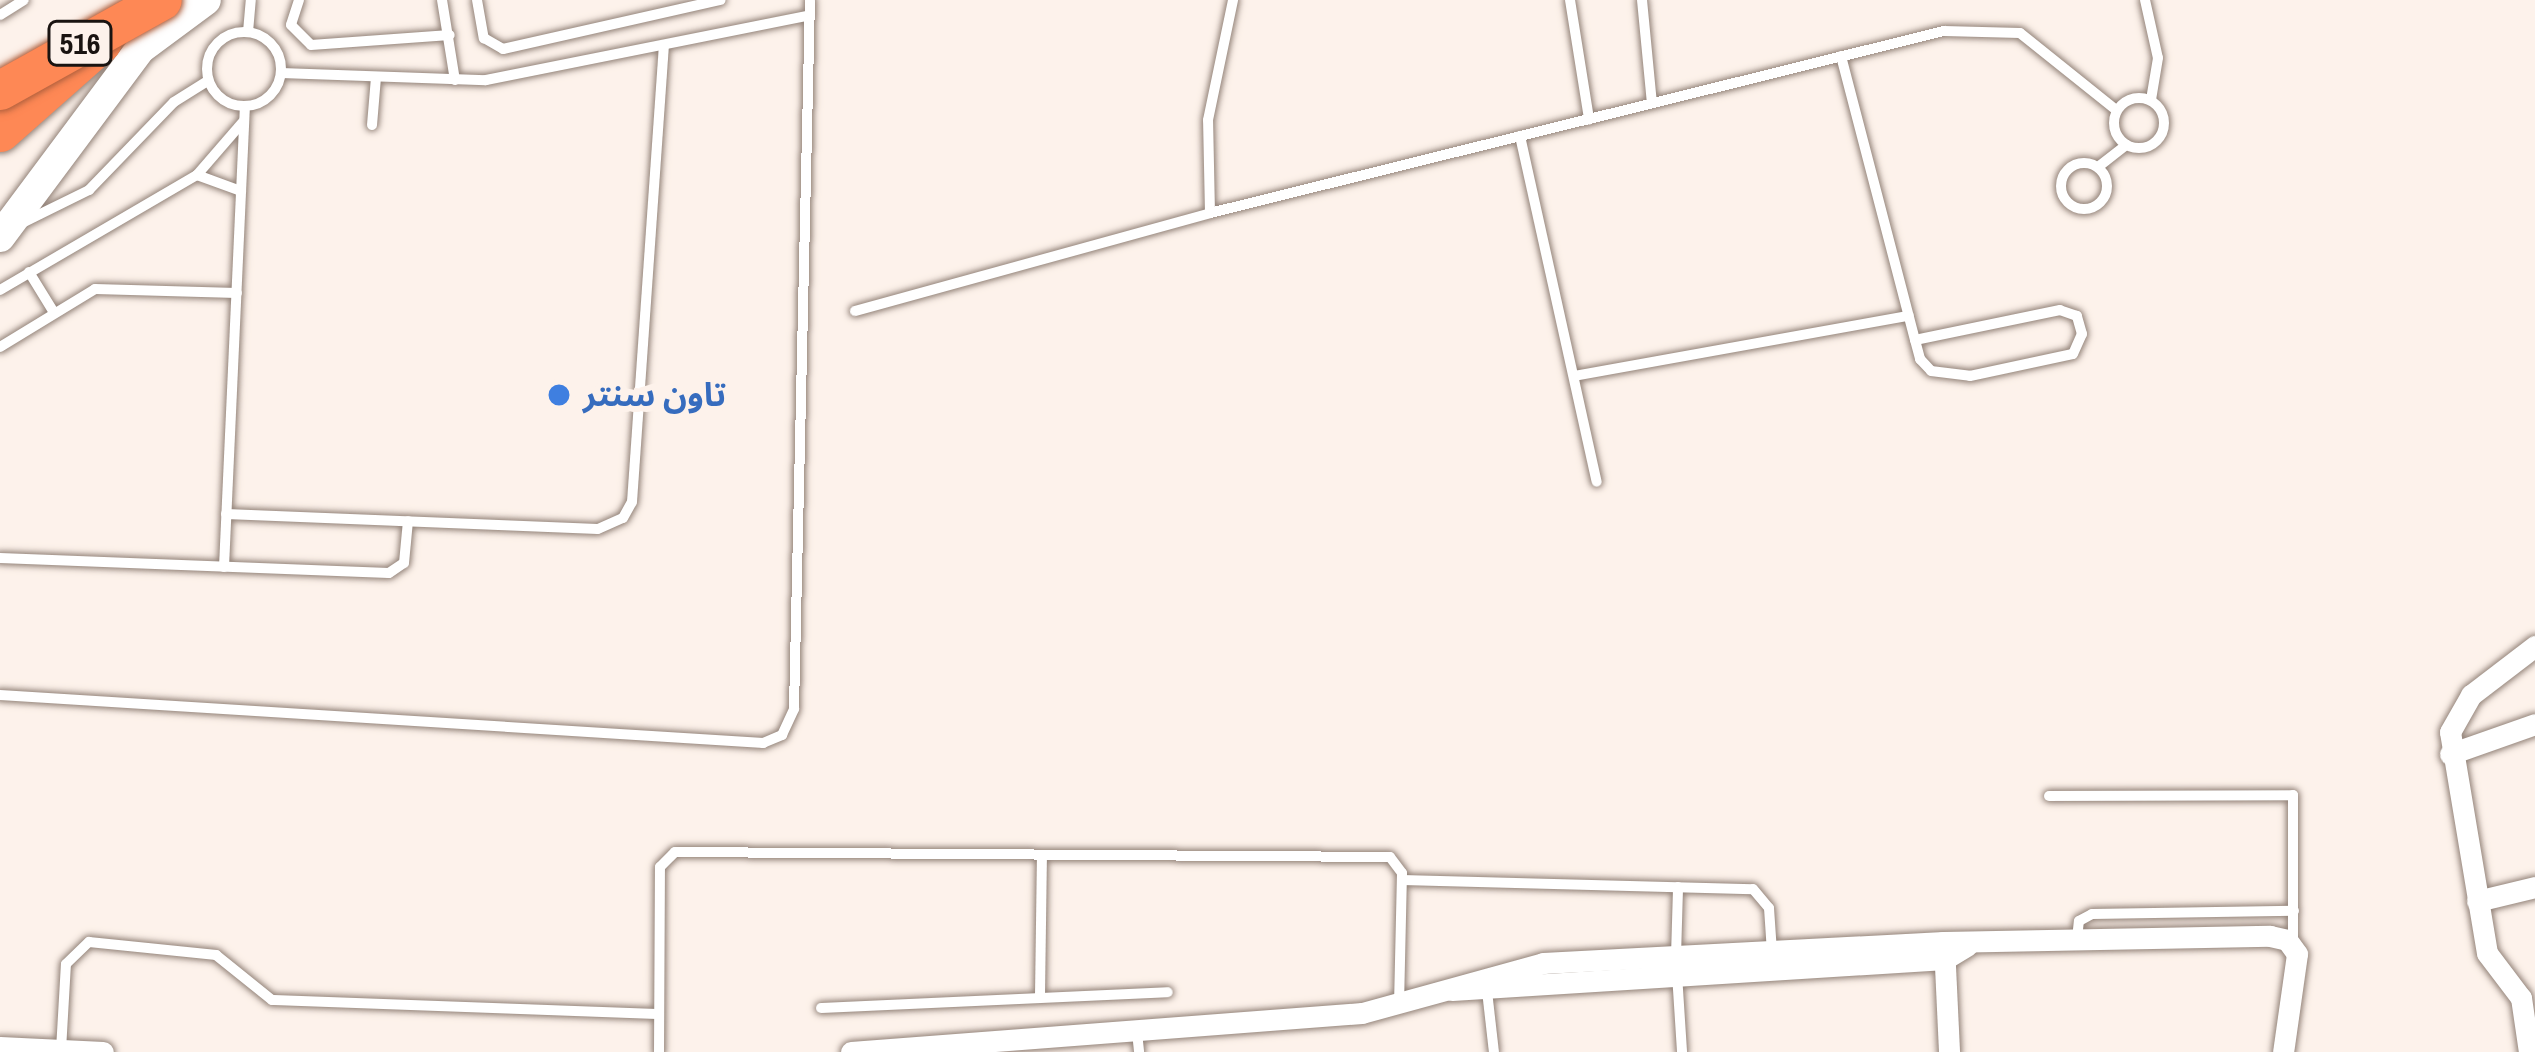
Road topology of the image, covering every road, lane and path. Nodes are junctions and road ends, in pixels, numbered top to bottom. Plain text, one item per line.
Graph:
1 (24, 0) edge
2 (132, 0) edge
3 (162, 0) edge
4 (206, 0) edge
5 (251, 0) edge
6 (299, 0) edge
7 (442, 0) edge
8 (477, 0) edge
9 (721, 0) edge
10 (810, 0) edge
11 (1233, 0) edge
12 (1570, 0) edge
13 (1642, 0) edge
14 (2145, 0) edge
15 (0, 15) edge
16 (809, 15) junction
17 (248, 32) junction
18 (450, 35) junction
19 (664, 45) junction
20 (1841, 56) junction
21 (281, 73) junction
22 (376, 77) junction
23 (455, 80) junction
24 (208, 81) junction
25 (0, 90) edge
26 (2151, 100) junction
27 (1652, 103) junction
28 (2116, 110) junction
29 (245, 113) junction
30 (1589, 119) junction
31 (373, 125) dead end
32 (0, 132) edge
33 (1520, 136) junction
34 (2126, 145) junction
35 (2098, 167) junction
36 (197, 176) junction
37 (242, 190) junction
38 (1210, 213) junction
39 (2, 235) edge
40 (29, 272) junction
41 (0, 290) edge
42 (237, 293) junction
43 (53, 311) junction
44 (855, 311) dead end
45 (1909, 316) junction
46 (1916, 340) junction
47 (0, 347) edge
48 (1574, 376) junction
49 (1598, 482) dead end
50 (226, 514) junction
51 (408, 521) junction
52 (0, 558) edge
53 (224, 567) junction
54 (2535, 646) edge
55 (0, 695) edge
56 (2535, 724) edge
57 (2450, 754) junction
58 (2049, 796) dead end
59 (1042, 856) junction
60 (1402, 880) junction
61 (1678, 887) junction
62 (2535, 887) edge
63 (2477, 901) junction
64 (2294, 911) junction
65 (2077, 942) junction
66 (2293, 946) junction
67 (1944, 951) junction
68 (1772, 952) junction
69 (1676, 966) junction
70 (1451, 990) junction
71 (1487, 991) junction
72 (1168, 992) dead end
73 (1040, 995) junction
74 (2528, 996) edge
75 (1399, 1006) junction
76 (821, 1008) dead end
77 (659, 1014) junction
78 (1138, 1042) edge
79 (0, 1047) edge
80 (61, 1050) edge
81 (103, 1052) edge
82 (659, 1052) edge
83 (850, 1052) edge
84 (1494, 1052) edge
85 (1682, 1052) edge
86 (1949, 1052) edge
87 (2283, 1052) edge
88 (2529, 1052) edge

1 - 15 lane
2 - 32 highway
3 - 25 highway, 516, bridge
4 - 39 main road
5 - 17 lane
6 - 18 lane
7 - 18 lane
8 - 9 lane
10 - 16 lane
11 - 38 lane
12 - 30 lane
13 - 27 lane
14 - 26 lane
16 - 19 lane
16 - 55 lane
17 - 21 lane
17 - 24 lane
18 - 23 lane
19 - 23 lane
19 - 51 lane
20 - 27 lane
20 - 28 lane
20 - 45 lane
21 - 22 lane
21 - 29 lane
22 - 23 lane
22 - 31 lane
24 - 29 lane
24 - 39 lane
26 - 28 lane
26 - 34 lane
27 - 30 lane
28 - 34 lane
29 - 36 lane
29 - 37 lane
30 - 33 lane
33 - 38 lane
33 - 48 lane
34 - 35 lane
35 - 35 lane
36 - 37 lane
36 - 40 lane
37 - 42 lane
38 - 44 lane
40 - 41 lane
40 - 43 lane
42 - 43 lane
42 - 50 lane
43 - 47 lane
45 - 46 lane
45 - 48 lane
46 - 46 lane
48 - 49 lane
50 - 51 lane
50 - 53 lane
51 - 53 lane
52 - 53 lane
54 - 57 street
56 - 57 street
57 - 63 street
58 - 64 lane
59 - 60 lane
59 - 73 lane
59 - 77 lane
60 - 61 lane
60 - 75 lane
61 - 68 lane
61 - 69 lane
62 - 63 street
63 - 74 street
64 - 65 lane
64 - 66 lane
65 - 66 street
65 - 67 street
66 - 87 street
67 - 68 street
67 - 69 street
67 - 86 street
68 - 69 street
69 - 70 street
69 - 71 street
69 - 85 lane
70 - 71 street
70 - 75 street
71 - 84 lane
72 - 73 lane
73 - 76 lane
74 - 88 street
75 - 78 street
77 - 80 lane
77 - 82 lane
78 - 83 street
79 - 80 street
80 - 81 street

